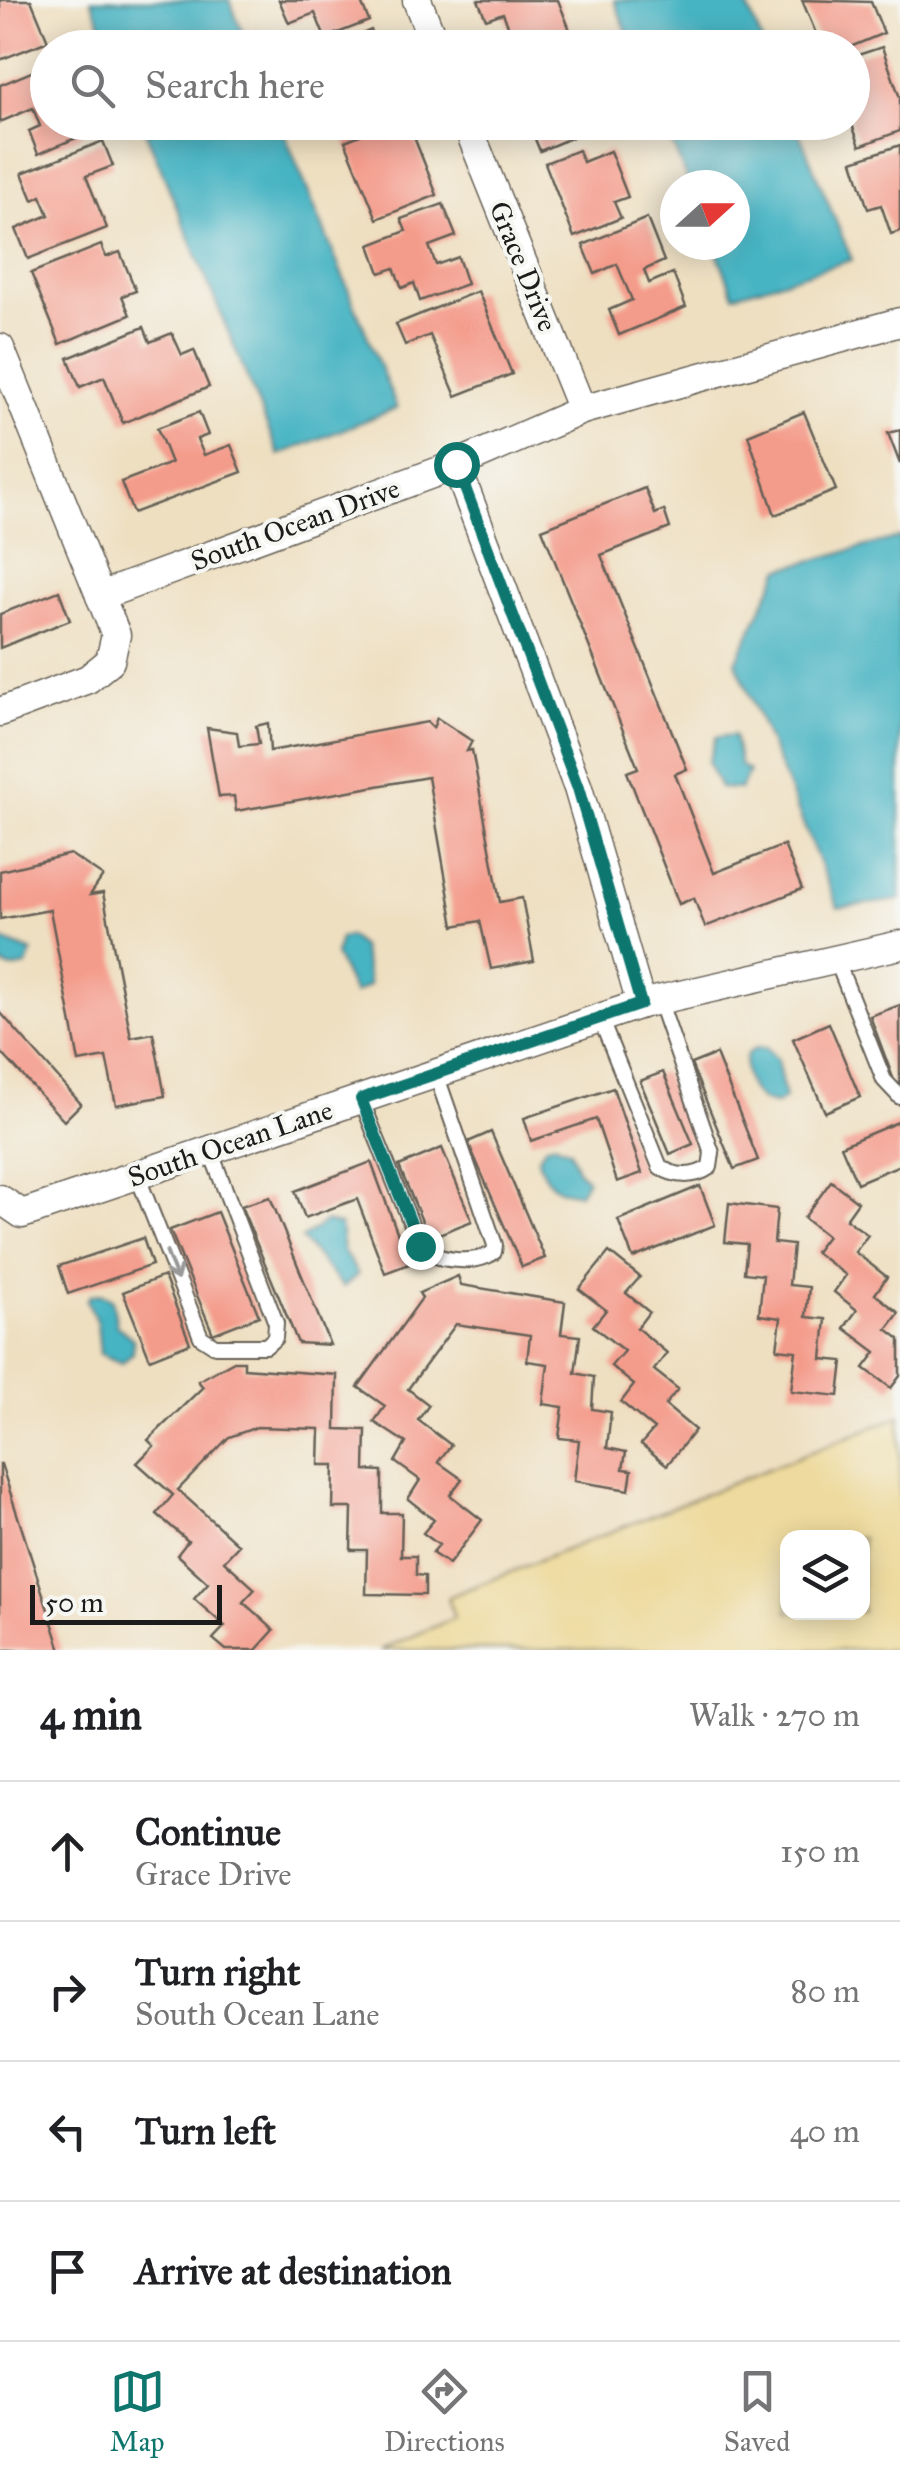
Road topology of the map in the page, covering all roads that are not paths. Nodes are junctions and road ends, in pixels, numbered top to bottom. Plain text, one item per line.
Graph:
1 (417, 0) edge
2 (429, 30) edge
3 (473, 140) edge
4 (900, 322) edge
5 (0, 348) edge
6 (582, 410) junction
7 (456, 464) junction
8 (100, 596) junction
9 (0, 712) edge
10 (897, 952) edge
11 (836, 959) junction
12 (650, 1002) junction
13 (600, 1018) junction
14 (436, 1074) junction
15 (900, 1097) edge
16 (361, 1099) junction
17 (210, 1150) junction
18 (138, 1174) junction
19 (9, 1211) edge

1 - 2 street
3 - 6 street, Grace Drive
4 - 6 street, South Ocean Drive
5 - 8 street
6 - 7 street, South Ocean Drive
7 - 8 street, South Ocean Drive
7 - 12 street
8 - 9 street
10 - 11 street, South Ocean Lane
11 - 12 street, South Ocean Lane
11 - 15 lane
12 - 13 street, South Ocean Lane
12 - 13 lane
13 - 14 street, South Ocean Lane
14 - 16 street, South Ocean Lane
14 - 16 lane
16 - 17 street, South Ocean Lane
17 - 18 street, South Ocean Lane
18 -> 17 lane
18 - 19 street, South Ocean Lane

